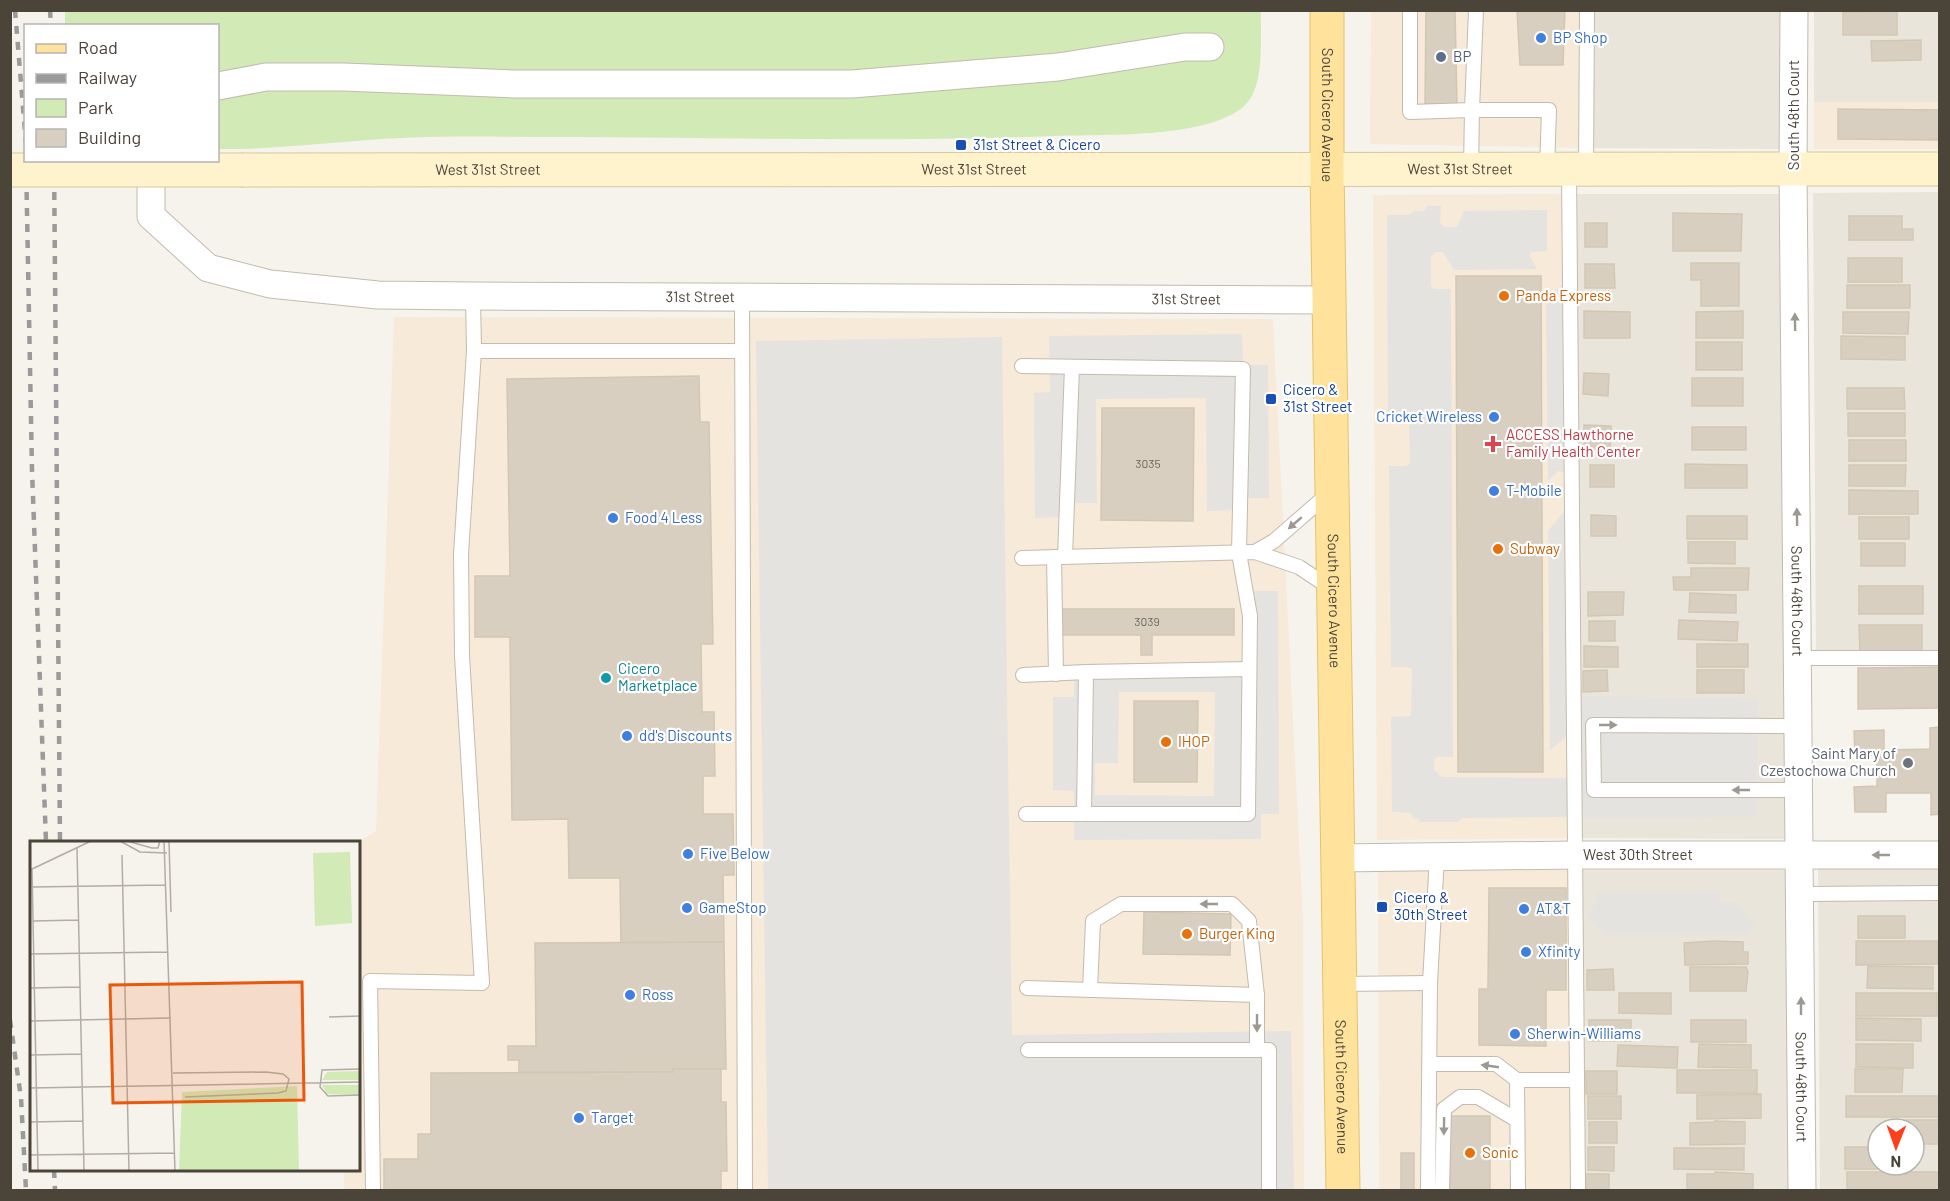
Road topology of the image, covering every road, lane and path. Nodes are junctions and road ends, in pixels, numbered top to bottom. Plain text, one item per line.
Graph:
1 (1327, 10) edge
2 (1410, 10) edge
3 (1476, 10) edge
4 (1587, 10) edge
5 (1794, 10) edge
6 (1210, 47) dead end
7 (219, 86) edge
8 (1473, 111) junction
9 (151, 162) edge
10 (1940, 169) edge
11 (10, 170) edge
12 (1327, 170) junction
13 (1471, 170) junction
14 (1567, 170) junction
15 (1793, 170) junction
16 (473, 296) junction
17 (742, 297) junction
18 (1329, 300) junction
19 (474, 351) junction
20 (742, 351) junction
21 (1022, 366) dead end
22 (1072, 367) junction
23 (1332, 490) junction
24 (1255, 552) junction
25 (1239, 553) junction
26 (1059, 557) junction
27 (1022, 558) dead end
28 (1334, 590) junction
29 (1798, 658) junction
30 (1940, 658) edge
31 (1249, 669) junction
32 (1086, 672) junction
33 (1056, 674) junction
34 (1023, 675) dead end
35 (1799, 726) junction
36 (1593, 764) junction
37 (1574, 765) junction
38 (1800, 790) junction
39 (1026, 814) dead end
40 (1084, 814) junction
41 (1575, 855) junction
42 (1940, 855) edge
43 (1437, 856) junction
44 (1800, 856) junction
45 (1338, 858) junction
46 (1940, 893) edge
47 (1801, 894) junction
48 (1430, 983) junction
49 (1340, 984) junction
50 (1027, 988) dead end
51 (1090, 990) junction
52 (1257, 995) junction
53 (1028, 1050) dead end
54 (1257, 1050) junction
55 (1430, 1064) junction
56 (1517, 1080) junction
57 (1577, 1080) junction
58 (1517, 1120) junction
59 (373, 1191) edge
60 (745, 1191) edge
61 (1269, 1191) edge
62 (1343, 1191) edge
63 (1428, 1191) edge
64 (1442, 1191) edge
65 (1518, 1191) edge
66 (1578, 1191) edge
67 (1802, 1191) edge

1 - 12 main road, South Cicero Avenue
2 - 8 lane
3 - 8 lane
4 - 14 lane
5 - 15 street, South 48th Court
6 - 7 street
8 - 13 lane
8 - 14 lane
9 - 16 street, 31st Street
10 - 15 main road, West 31st Street
11 - 12 main road, West 31st Street, bridge
12 - 13 main road, West 31st Street
12 - 18 main road, South Cicero Avenue
13 - 14 main road, West 31st Street
14 - 15 main road, West 31st Street
14 - 37 lane
29 -> 15 street, South 48th Court
16 - 17 street, 31st Street
16 - 19 lane
17 - 18 street, 31st Street
17 - 20 lane
18 - 23 main road, South Cicero Avenue
19 - 20 lane
19 - 59 lane
20 - 60 lane
21 - 22 lane
22 - 25 lane
22 - 26 lane
23 -> 24 lane
23 - 28 main road, South Cicero Avenue
24 - 25 lane
24 - 28 lane
25 - 26 lane
25 - 31 lane
26 - 27 lane
26 - 33 lane
28 - 45 main road, South Cicero Avenue
29 - 30 lane
29 - 35 street, South 48th Court
31 - 32 lane
31 - 40 lane
32 - 33 lane
32 - 40 lane
33 - 34 lane
36 -> 35 lane
35 - 38 street, South 48th Court
36 - 37 lane
38 -> 36 lane
37 - 41 lane
38 - 44 street, South 48th Court
39 - 40 lane
41 - 43 street, West 30th Street
41 - 44 street, West 30th Street
41 - 57 lane
42 -> 44 street, West 30th Street
43 - 45 street, West 30th Street
43 - 48 lane
44 - 47 street, South 48th Court
45 - 49 main road, South Cicero Avenue
46 - 47 lane
67 -> 47 street, South 48th Court
48 - 49 lane
48 - 55 lane
49 - 62 main road, South Cicero Avenue
50 - 51 lane
51 - 52 lane
52 -> 51 lane
52 -> 54 lane
53 - 54 lane
54 - 61 lane
56 -> 55 lane
55 - 63 lane
56 - 57 lane
56 - 58 lane
57 - 66 lane
58 -> 64 lane
58 - 65 lane

